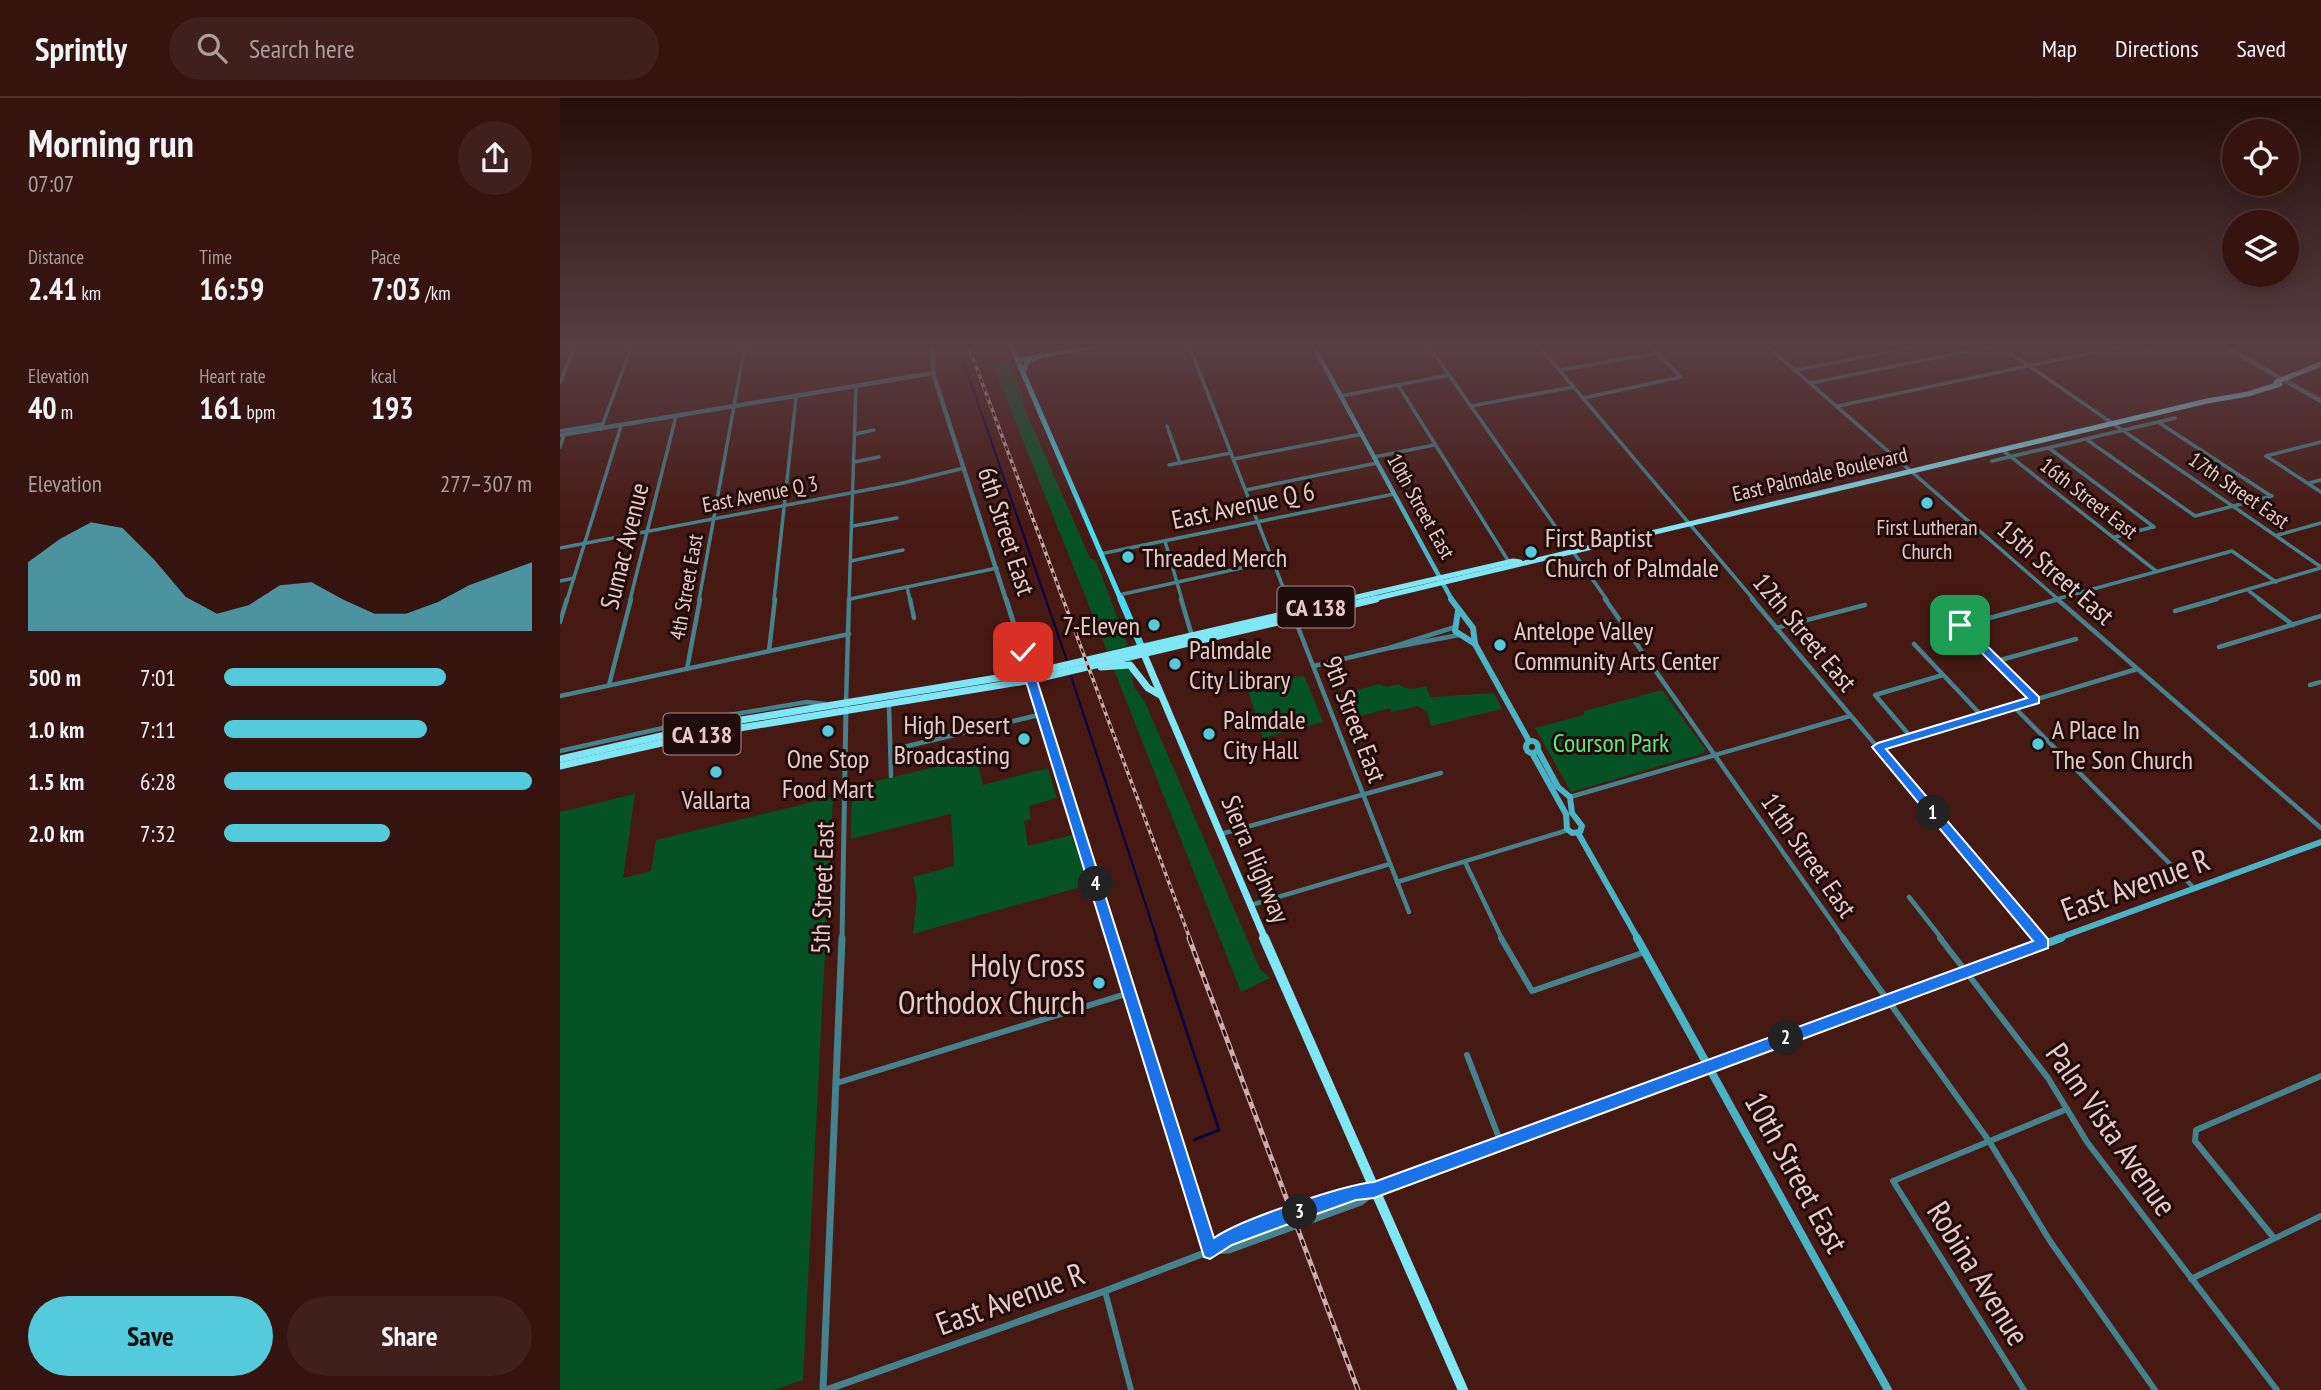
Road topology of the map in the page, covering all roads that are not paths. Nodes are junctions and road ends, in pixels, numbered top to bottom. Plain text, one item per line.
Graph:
1 (609, 405) edge
2 (744, 405) edge
3 (795, 405) edge
4 (856, 405) edge
5 (944, 405) edge
6 (1037, 405) edge
7 (1212, 405) edge
8 (1346, 405) edge
9 (1410, 405) edge
10 (1475, 405) edge
11 (1589, 405) edge
12 (1841, 405) edge
13 (2086, 405) edge
14 (2191, 405) edge
15 (1471, 406) joint
16 (1838, 406) joint
17 (733, 407) junction
18 (677, 416) junction
19 (2175, 418) dead end
20 (2158, 422) junction
21 (2113, 424) junction
22 (601, 426) junction
23 (621, 426) junction
24 (1167, 426) dead end
25 (874, 430) dead end
26 (2123, 430) junction
27 (855, 434) junction
28 (1362, 434) junction
29 (561, 436) edge
30 (2086, 439) junction
31 (2321, 442) edge
32 (1434, 445) junction
33 (560, 447) edge
34 (2048, 447) junction
35 (2001, 449) junction
36 (1231, 453) junction
37 (2010, 456) junction
38 (879, 457) dead end
39 (1374, 457) junction
40 (1234, 459) junction
41 (1992, 460) dead end
42 (854, 462) junction
43 (1180, 463) junction
44 (1377, 463) junction
45 (1169, 465) dead end
46 (964, 468) junction
47 (1911, 470) junction
48 (2321, 480) edge
49 (2308, 483) junction
50 (1246, 490) junction
51 (2321, 492) edge
52 (853, 493) junction
53 (1394, 494) junction
54 (785, 506) junction
55 (2234, 506) junction
56 (897, 517) dead end
57 (714, 519) junction
58 (1258, 522) junction
59 (1688, 523) junction
60 (2321, 523) edge
61 (853, 526) junction
62 (647, 531) junction
63 (2277, 536) junction
64 (2114, 537) junction
65 (1165, 541) junction
66 (584, 543) junction
67 (560, 548) edge
68 (903, 550) dead end
69 (1572, 550) junction
70 (1100, 554) junction
71 (851, 561) junction
72 (1273, 561) junction
73 (1509, 562) junction
74 (1521, 562) junction
75 (2321, 567) edge
76 (997, 568) junction
77 (2157, 571) junction
78 (573, 578) junction
79 (560, 581) edge
80 (1442, 581) junction
81 (1176, 582) junction
82 (2276, 582) junction
83 (907, 587) junction
84 (2248, 591) junction
85 (1118, 595) junction
86 (850, 599) junction
87 (2057, 599) junction
88 (1864, 605) dead end
89 (1458, 610) junction
90 (2175, 611) dead end
91 (1294, 615) junction
92 (2321, 616) edge
93 (914, 618) dead end
94 (560, 622) edge
95 (1469, 624) junction
96 (1456, 625) junction
97 (1960, 625) junction
98 (2293, 625) junction
99 (1776, 628) junction
100 (1472, 632) junction
101 (1938, 632) dead end
102 (849, 634) junction
103 (1462, 635) junction
104 (1192, 636) junction
105 (2076, 639) dead end
106 (1475, 644) junction
107 (1914, 644) dead end
108 (2220, 647) dead end
109 (1389, 648) junction
110 (769, 651) junction
111 (1143, 651) junction
112 (1997, 661) junction
113 (1093, 666) junction
114 (1314, 666) junction
115 (687, 669) junction
116 (2137, 669) junction
117 (1943, 674) junction
118 (1031, 677) junction
119 (2321, 681) edge
120 (609, 685) junction
121 (2310, 685) dead end
122 (1160, 695) junction
123 (560, 696) edge
124 (2036, 700) junction
125 (889, 704) junction
126 (2013, 706) junction
127 (826, 708) junction
128 (846, 708) junction
129 (1043, 714) junction
130 (1850, 716) junction
131 (1982, 716) junction
132 (1911, 737) junction
133 (1878, 747) junction
134 (891, 750) junction
135 (560, 751) edge
136 (1715, 755) junction
137 (560, 760) edge
138 (560, 766) edge
139 (1441, 773) dead end
140 (891, 776) dead end
141 (1364, 794) junction
142 (1564, 800) junction
143 (1577, 821) junction
144 (1568, 827) junction
145 (2321, 828) edge
146 (1577, 833) junction
147 (1220, 834) junction
148 (2321, 842) edge
149 (1465, 862) junction
150 (1390, 864) junction
151 (1398, 882) junction
152 (2194, 888) junction
153 (1909, 897) dead end
154 (1250, 906) junction
155 (1409, 912) dead end
156 (2043, 944) junction
157 (1646, 951) junction
158 (1966, 973) junction
159 (1130, 992) junction
160 (1888, 1001) junction
161 (1466, 1055) dead end
162 (1709, 1065) junction
163 (2321, 1076) edge
164 (836, 1083) junction
165 (2067, 1109) junction
166 (1989, 1141) junction
167 (1502, 1144) junction
168 (1374, 1190) junction
169 (2321, 1216) edge
170 (2274, 1238) junction
171 (1210, 1251) junction
172 (2191, 1279) junction
173 (1105, 1291) junction
174 (824, 1390) edge
175 (1131, 1390) edge
176 (1463, 1390) edge
177 (1888, 1390) edge
178 (2024, 1390) edge
179 (2155, 1390) edge
180 (2277, 1390) edge

1 - 22 street
2 - 17 street
3 - 54 street
4 - 27 street, 5th Street East
5 - 46 street, 6th Street East
6 - 70 main road, Sierra Highway
7 - 36 street, 9th Street East
8 - 28 main road, 10th Street East
9 - 32 street
10 - 15 street
11 - 59 street, 12th Street East
12 - 16 street
13 - 21 street, 17th Street East
14 - 21 highway, East Palmdale Boulevard / CA 138
15 - 69 street, 11th Street East
16 - 47 street, 15th Street East
17 - 18 street
17 - 57 street, 4th Street East
18 - 23 street
18 - 62 street, Sumac Avenue
19 - 20 street
20 - 26 street
20 - 55 street
21 - 26 street, 17th Street East
21 - 35 highway, East Palmdale Boulevard / CA 138
22 - 23 street
22 - 29 street
23 - 66 street
24 - 43 street
25 - 27 street
26 - 30 street
26 - 55 street, 17th Street East
27 - 42 street, 5th Street East
28 - 39 main road, 10th Street East
28 - 40 street
29 - 33 street
30 - 34 street
30 - 55 street
31 - 49 street
32 - 39 street
32 - 73 street
34 - 37 street
34 - 64 street
35 - 37 street, 16th Street East
35 - 47 highway, East Palmdale Boulevard / CA 138
36 - 40 street, 9th Street East
36 - 43 street
37 - 41 street
37 - 64 street, 16th Street East
38 - 42 street
39 - 44 main road, 10th Street East
40 - 50 street, 9th Street East
42 - 52 street, 5th Street East
43 - 45 street
44 - 50 street
44 - 53 main road, 10th Street East
46 - 52 street, East Avenue Q 3
46 - 76 street, 6th Street East
47 - 59 highway, East Palmdale Boulevard / CA 138
47 - 87 street, 15th Street East
48 - 49 street
49 - 51 street
50 - 58 street, 9th Street East
52 - 54 street, East Avenue Q 3
52 - 61 street, 5th Street East
53 - 58 street, East Avenue Q 6
53 - 80 main road, 10th Street East
54 - 57 street, East Avenue Q 3
54 - 110 street
55 - 63 street, 17th Street East
56 - 61 street
57 - 62 street, East Avenue Q 3
57 - 115 street, 4th Street East
58 - 65 street, East Avenue Q 6
58 - 72 street, 9th Street East
59 - 69 highway, East Palmdale Boulevard / CA 138
59 - 99 street, 12th Street East
60 - 63 street
61 - 71 street, 5th Street East
62 - 66 street, East Avenue Q 3
62 - 120 street, Sumac Avenue
63 - 75 street, 17th Street East
64 - 77 street, 16th Street East
65 - 70 street, East Avenue Q 6
65 - 81 street
66 - 67 street, East Avenue Q 3
66 - 78 street
68 - 71 street
69 - 74 highway, East Palmdale Boulevard / CA 138
69 - 136 street, 11th Street East
70 - 85 main road, Sierra Highway
71 - 86 street, 5th Street East
72 - 81 street
72 - 91 street, 9th Street East
73 - 74 highway, East Palmdale Boulevard / CA 138
73 - 80 highway, East Palmdale Boulevard / CA 138
74 - 80 highway, East Palmdale Boulevard / CA 138
75 - 82 street
76 - 83 street
76 - 118 street, 6th Street East
77 - 82 street
77 - 87 street
78 - 79 street
78 - 94 street
80 - 89 main road, 10th Street East
80 - 91 highway, East Palmdale Boulevard / CA 138
81 - 85 street
81 - 104 street
82 - 84 street
83 - 86 street
83 - 93 street
84 - 90 street
84 - 98 street
85 - 111 main road, Sierra Highway
86 - 102 street, 5th Street East
87 - 97 street
87 - 116 street, 15th Street East
88 - 99 street
89 - 95 main road, 10th Street East
89 - 96 main road, 10th Street East
91 - 104 highway, East Palmdale Boulevard / CA 138
91 - 111 highway, East Palmdale Boulevard / CA 138
91 - 114 street, 9th Street East
92 - 98 street
95 - 96 main road
95 - 100 main road, 10th Street East
96 - 103 main road
96 - 109 street
97 - 101 street
97 - 112 street
98 - 108 street
99 - 130 street, 12th Street East
100 - 103 main road
100 - 106 main road
102 - 110 street
102 - 128 street, 5th Street East
103 - 106 main road
103 - 109 street
104 - 111 highway, East Palmdale Boulevard / CA 138
105 - 112 street
106 - 142 main road
107 - 117 street
109 - 114 street
110 - 115 street
111 - 113 highway, East Palmdale Boulevard / CA 138
111 - 118 highway, East Palmdale Boulevard / CA 138
111 - 122 highway, Sierra Highway
112 - 124 street
113 - 118 highway, East Palmdale Boulevard / CA 138
113 - 122 highway
114 - 141 street, 9th Street East
115 - 120 street
116 - 124 street
116 - 145 street, 15th Street East
117 - 131 street
117 - 132 street
118 - 125 highway, East Palmdale Boulevard / CA 138
118 - 128 highway, East Palmdale Boulevard / CA 138
118 - 129 street, 6th Street East
119 - 121 street
120 - 123 street
122 - 147 highway, Sierra Highway
124 - 126 street
125 - 128 highway, East Palmdale Boulevard / CA 138
125 - 134 street
126 - 131 street
126 - 152 street
127 - 128 highway, East Palmdale Boulevard / CA 138
127 - 135 street
127 - 137 highway, East Palmdale Boulevard / CA 138
128 - 138 highway, East Palmdale Boulevard / CA 138
128 - 164 street, 5th Street East
129 - 134 street
129 - 159 street, 6th Street East
130 - 133 street, 12th Street East
130 - 136 street
131 - 132 street
132 - 133 street
133 - 156 street, 12th Street East
134 - 140 street
136 - 142 street
136 - 160 street, 11th Street East
139 - 141 street
141 - 147 street
141 - 150 street, 9th Street East
142 - 143 main road
142 - 144 main road
143 - 144 main road
143 - 146 main road
144 - 146 main road
144 - 149 street
146 - 157 main road, 10th Street East
147 - 154 highway, Sierra Highway
148 - 152 main road, East Avenue R
149 - 151 street
149 - 157 street
150 - 151 street, 9th Street East
150 - 154 street
151 - 155 street, 9th Street East
152 - 156 main road, East Avenue R
153 - 158 street, Palm Vista Avenue
154 - 168 highway, Sierra Highway
156 - 158 main road, East Avenue R
157 - 162 main road, 10th Street East
158 - 160 main road, East Avenue R
158 - 165 street, Palm Vista Avenue
159 - 164 street
159 - 171 street, 6th Street East
160 - 162 main road, East Avenue R
160 - 166 street, 11th Street East
161 - 167 street
162 - 167 main road, East Avenue R
162 - 177 main road, 10th Street East
163 - 170 street
164 - 174 street, 5th Street East
165 - 166 street
165 - 172 street, Palm Vista Avenue
166 - 178 street, Robina Avenue
166 - 179 street, 11th Street East
167 - 168 main road, East Avenue R
168 - 171 street, East Avenue R
168 - 176 highway, Sierra Highway
169 - 170 street
170 - 172 street
171 - 173 street, East Avenue R
172 - 180 street, Palm Vista Avenue
173 - 174 street, East Avenue R
173 - 175 street

